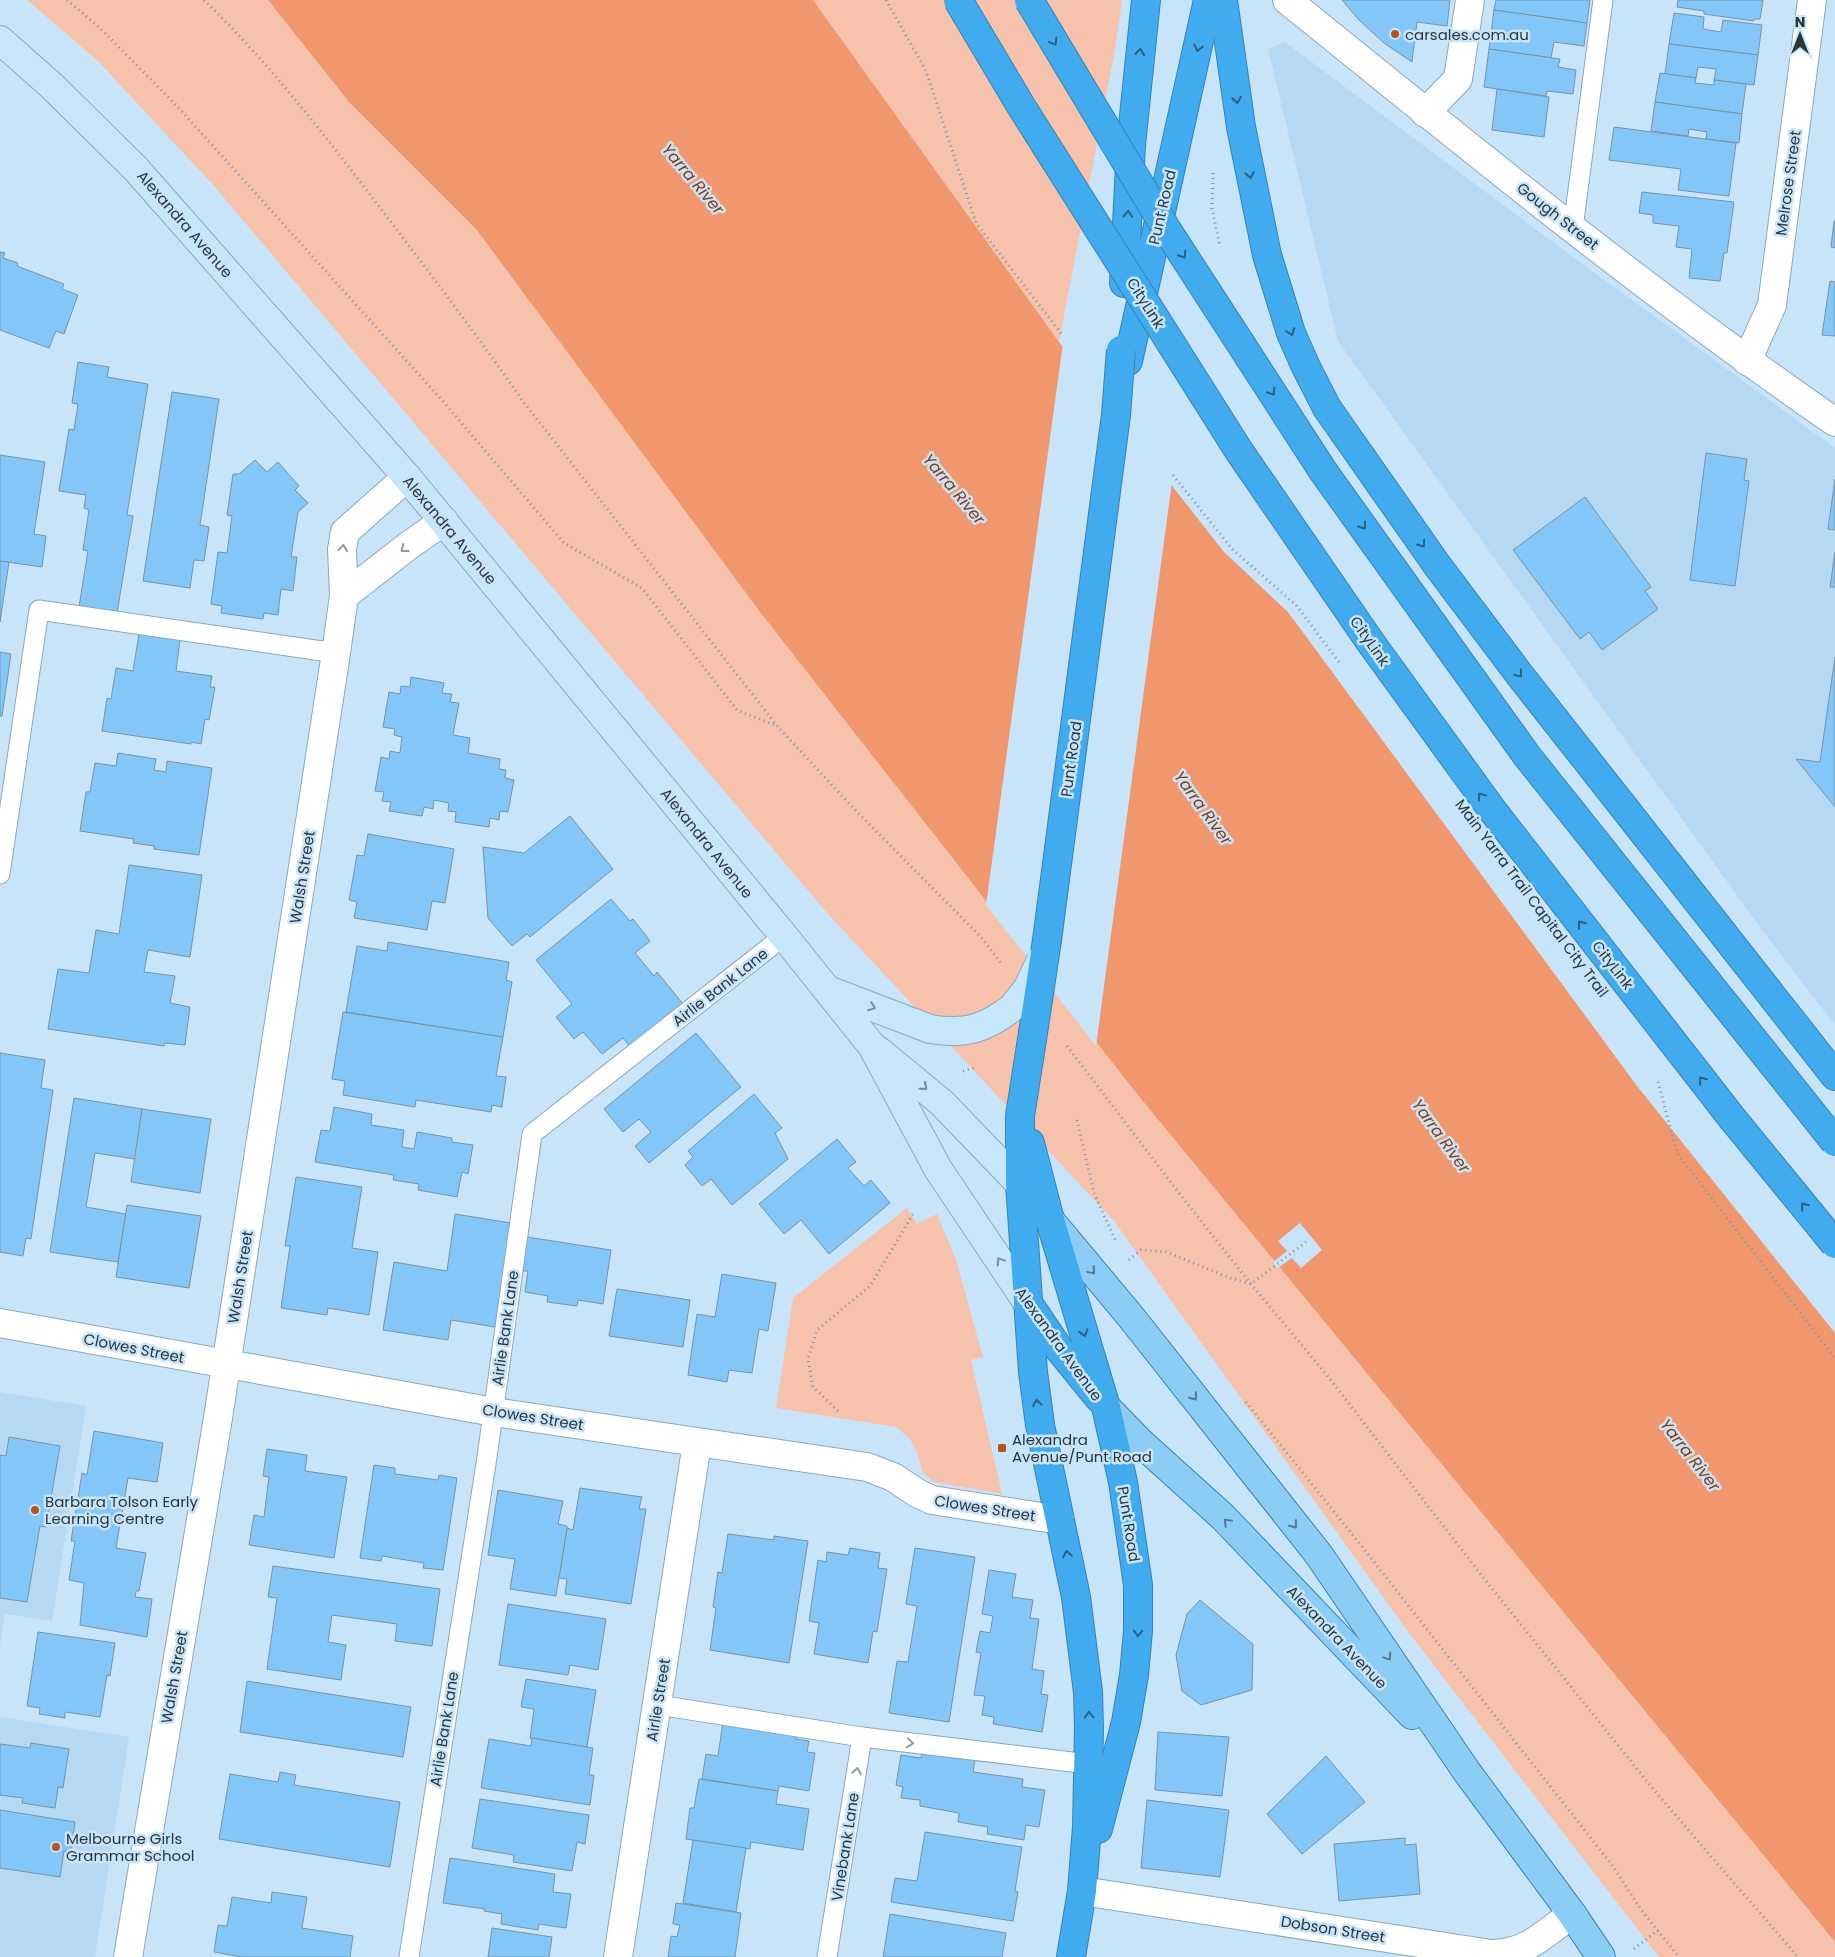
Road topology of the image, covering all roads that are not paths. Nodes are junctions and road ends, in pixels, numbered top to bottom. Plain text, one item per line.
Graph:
1 (958, 0) edge
2 (1028, 0) edge
3 (1146, 0) edge
4 (1208, 0) edge
5 (1223, 0) edge
6 (1288, 0) edge
7 (1470, 0) edge
8 (1603, 0) edge
9 (1812, 0) edge
10 (0, 40) edge
11 (1425, 113) junction
12 (1573, 228) junction
13 (1125, 355) junction
14 (1748, 362) junction
15 (1835, 422) edge
16 (406, 477) junction
17 (444, 521) junction
18 (344, 596) junction
19 (336, 653) junction
20 (0, 874) edge
21 (784, 936) junction
22 (1047, 940) junction
23 (827, 990) junction
24 (872, 1046) junction
25 (1835, 1076) edge
26 (1023, 1103) junction
27 (1835, 1142) edge
28 (1020, 1184) junction
29 (1050, 1220) junction
30 (1835, 1244) edge
31 (1027, 1302) junction
32 (0, 1323) edge
33 (226, 1364) junction
34 (1106, 1407) junction
35 (494, 1412) junction
36 (697, 1443) junction
37 (1060, 1520) junction
38 (658, 1705) junction
39 (862, 1737) junction
40 (1089, 1764) junction
41 (1467, 1772) junction
42 (1082, 1891) junction
43 (1572, 1914) junction
44 (128, 1957) edge
45 (408, 1957) edge
46 (618, 1957) edge
47 (827, 1957) edge
48 (1072, 1957) edge
49 (1601, 1957) edge

30 -> 1 highway, CityLink, bridge
2 -> 27 highway, bridge
13 -> 3 highway, Punt Road
4 -> 13 highway, Punt Road
5 -> 25 highway
6 - 11 street, Gough Street
7 - 11 street
8 - 12 lane
9 - 14 street, Melrose Street
10 - 16 street, Alexandra Avenue
11 - 12 street, Gough Street
12 - 14 street, Gough Street
13 - 22 highway, Punt Road, bridge
14 - 15 street, Gough Street
16 - 17 street, Alexandra Avenue
18 -> 16 street, Walsh Street
17 -> 18 street
17 - 21 street, Alexandra Avenue
18 - 19 street, Walsh Street
19 - 20 lane
19 - 33 street, Walsh Street
21 - 23 street, Alexandra Avenue
21 - 35 lane, Airlie Bank Lane
23 -> 22 street, bridge
22 - 26 highway, Punt Road, bridge
23 - 24 street, Alexandra Avenue
24 -> 28 street, Alexandra Avenue
31 -> 24 street, Alexandra Avenue
26 - 28 highway, Punt Road
26 - 29 highway, Punt Road
28 - 29 highway, Alexandra Avenue
28 - 31 highway, Punt Road
29 -> 34 highway, Punt Road
29 -> 41 main road, Alexandra Avenue
31 - 34 highway, Alexandra Avenue
37 -> 31 highway, Punt Road
32 - 33 street, Clowes Street
33 - 35 street, Clowes Street
33 - 44 street, Walsh Street
41 -> 34 main road, Alexandra Avenue
34 -> 42 highway, Punt Road
35 - 36 street, Clowes Street
35 - 45 lane, Airlie Bank Lane
36 - 37 street, Clowes Street
36 - 38 street, Airlie Street
40 -> 37 highway, Punt Road
38 - 39 lane
38 - 46 street, Airlie Street
39 -> 40 lane
47 -> 39 lane, Vinebank Lane
40 - 42 highway, Punt Road
41 - 43 main road, Alexandra Avenue
42 - 43 street, Dobson Street
42 - 48 highway, Punt Road
43 - 49 main road, Alexandra Avenue

